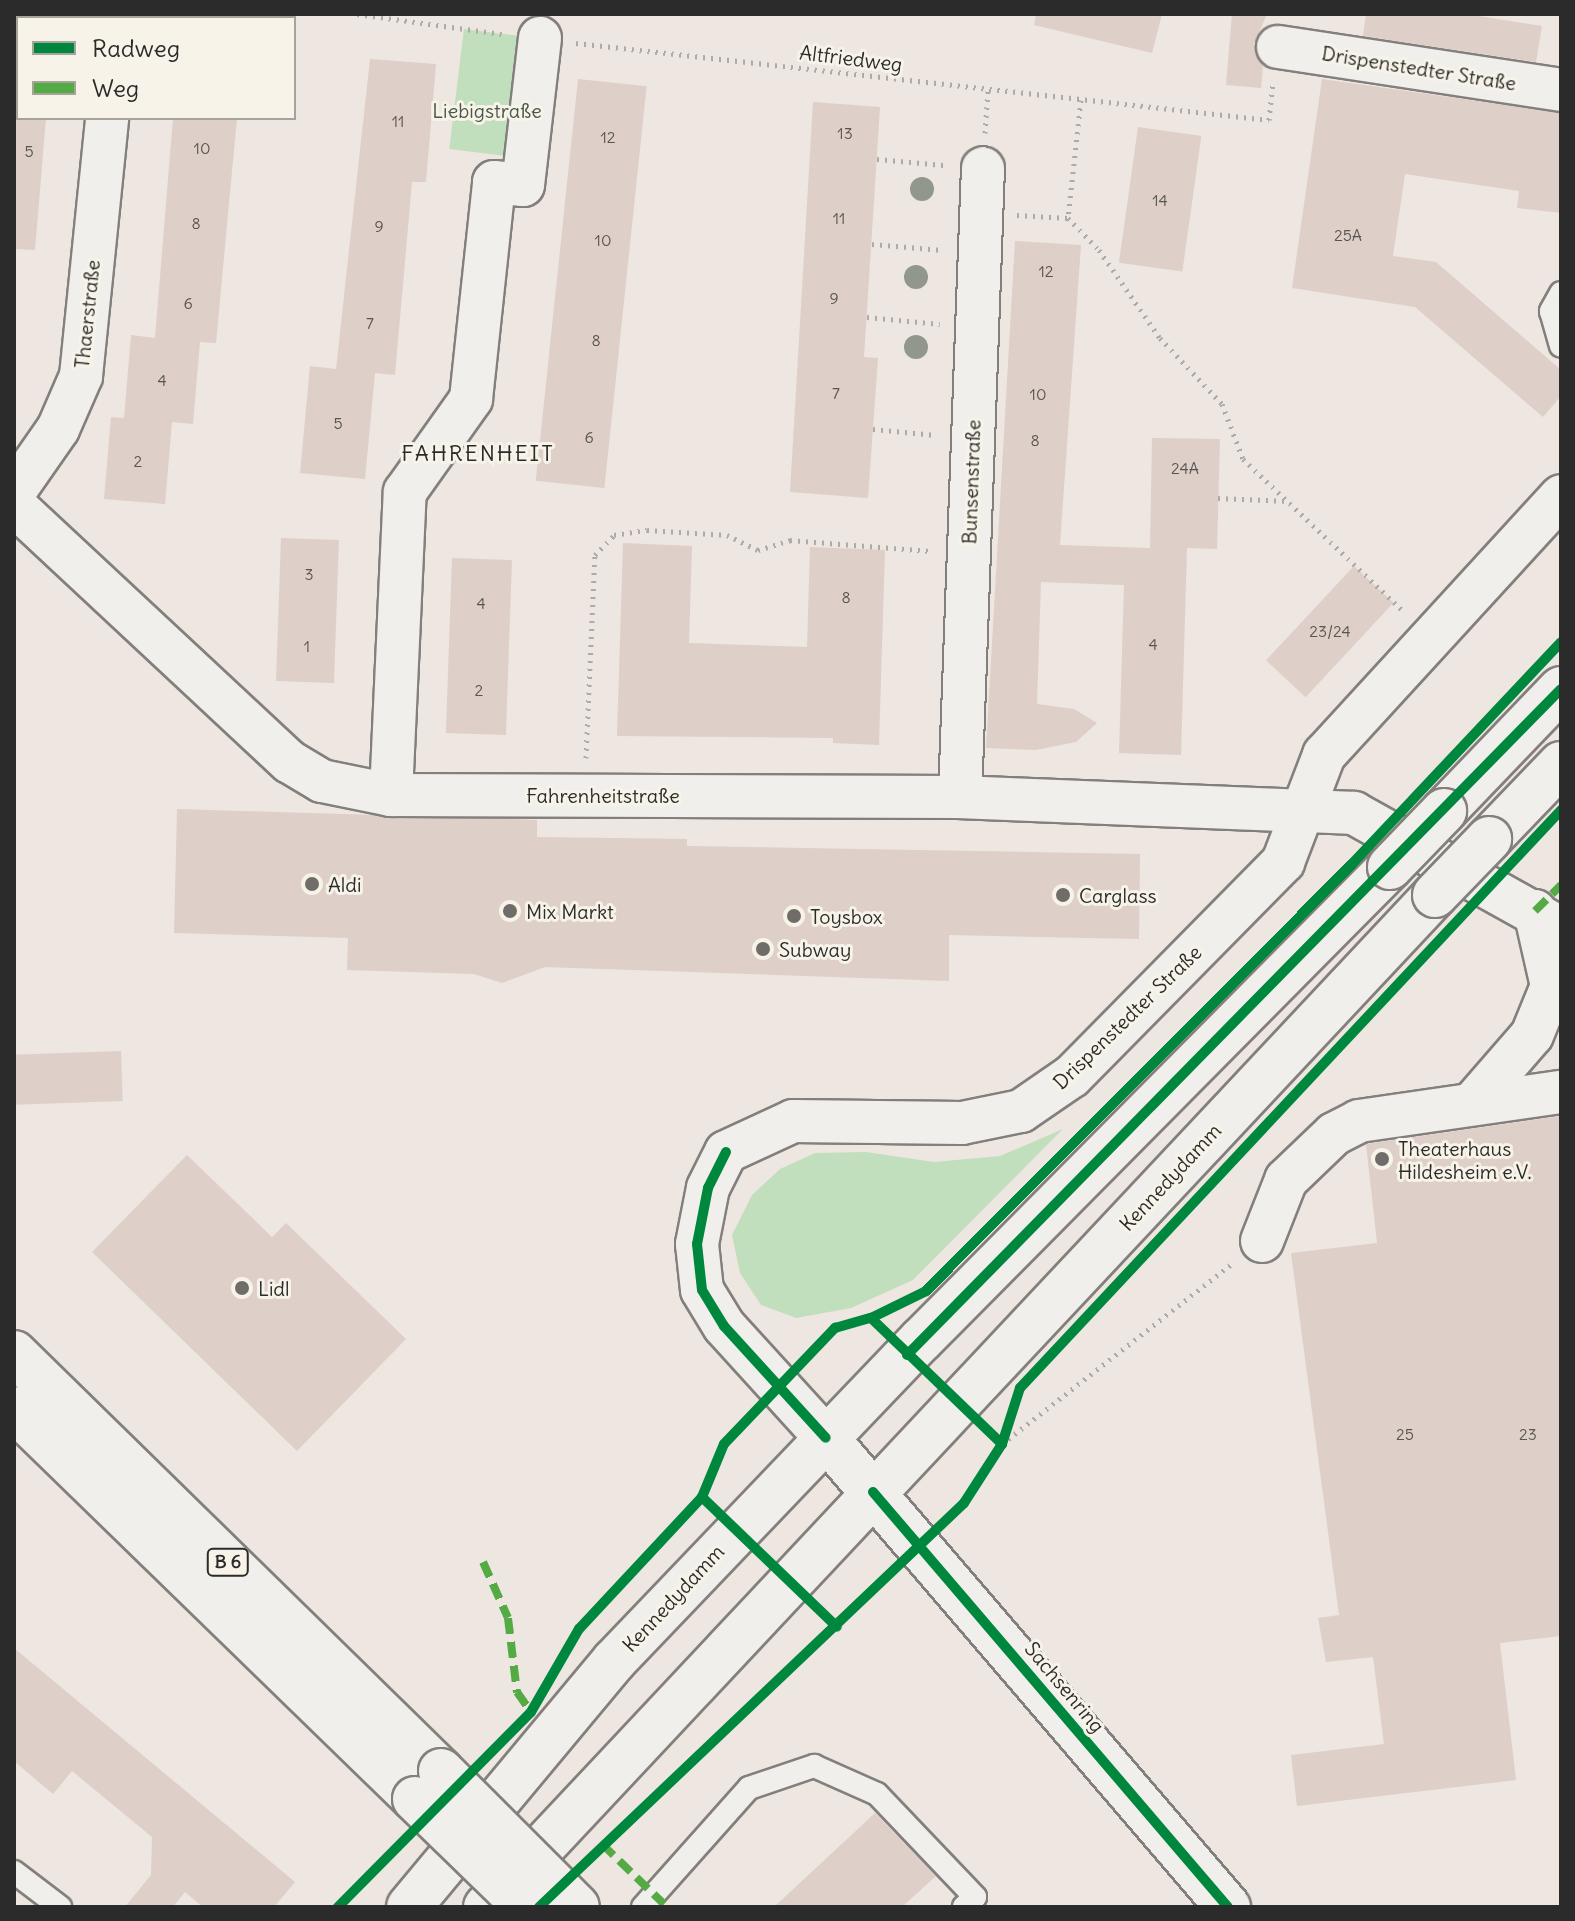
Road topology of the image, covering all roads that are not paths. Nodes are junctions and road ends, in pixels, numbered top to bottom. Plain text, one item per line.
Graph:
1 (540, 38) road end
2 (1278, 47) road end
3 (1561, 90) edge
4 (107, 120) edge
5 (983, 168) road end
6 (1561, 293) edge
7 (1561, 346) edge
8 (14, 492) edge
9 (1561, 496) edge
10 (14, 505) edge
11 (1561, 689) edge
12 (1561, 764) edge
13 (391, 795) junction
14 (960, 797) junction
15 (1299, 808) junction
16 (1548, 919) edge
17 (1561, 1092) edge
18 (1472, 1104) junction
19 (1262, 1241) road end
20 (14, 1353) edge
21 (14, 1409) edge
22 (826, 1438) junction
23 (873, 1492) junction
24 (428, 1785) junction
25 (14, 1872) edge
26 (414, 1900) edge
27 (974, 1904) edge
28 (60, 1907) edge
29 (486, 1907) edge
30 (526, 1907) edge
31 (577, 1907) edge
32 (643, 1907) edge
33 (1228, 1907) edge

1 - 13 street
2 - 3 street, Drispenstedter Straße
4 - 8 street, Thaerstraße
5 - 14 street, Bunsenstraße
6 - 7 lane
9 - 15 street, Drispenstedter Straße
10 - 13 street, Fahrenheitstraße
11 - 22 main road, Kennedydamm, bridge
12 - 23 main road, Kennedydamm, bridge
13 - 14 street, Fahrenheitstraße
14 - 15 street, Fahrenheitstraße
15 - 16 street, Fahrenheitstraße
15 - 22 street, Drispenstedter Straße
16 - 18 street
17 - 18 street
18 - 19 street
20 - 24 main road, B 6
21 - 24 main road, B 6
22 - 23 main road, Sachsenring
22 - 26 main road, Kennedydamm
23 - 29 main road, Kennedydamm
23 - 33 main road, Sachsenring
24 - 30 main road, B 6, bridge
24 - 31 main road, B 6, bridge
25 - 28 lane
27 - 32 lane

